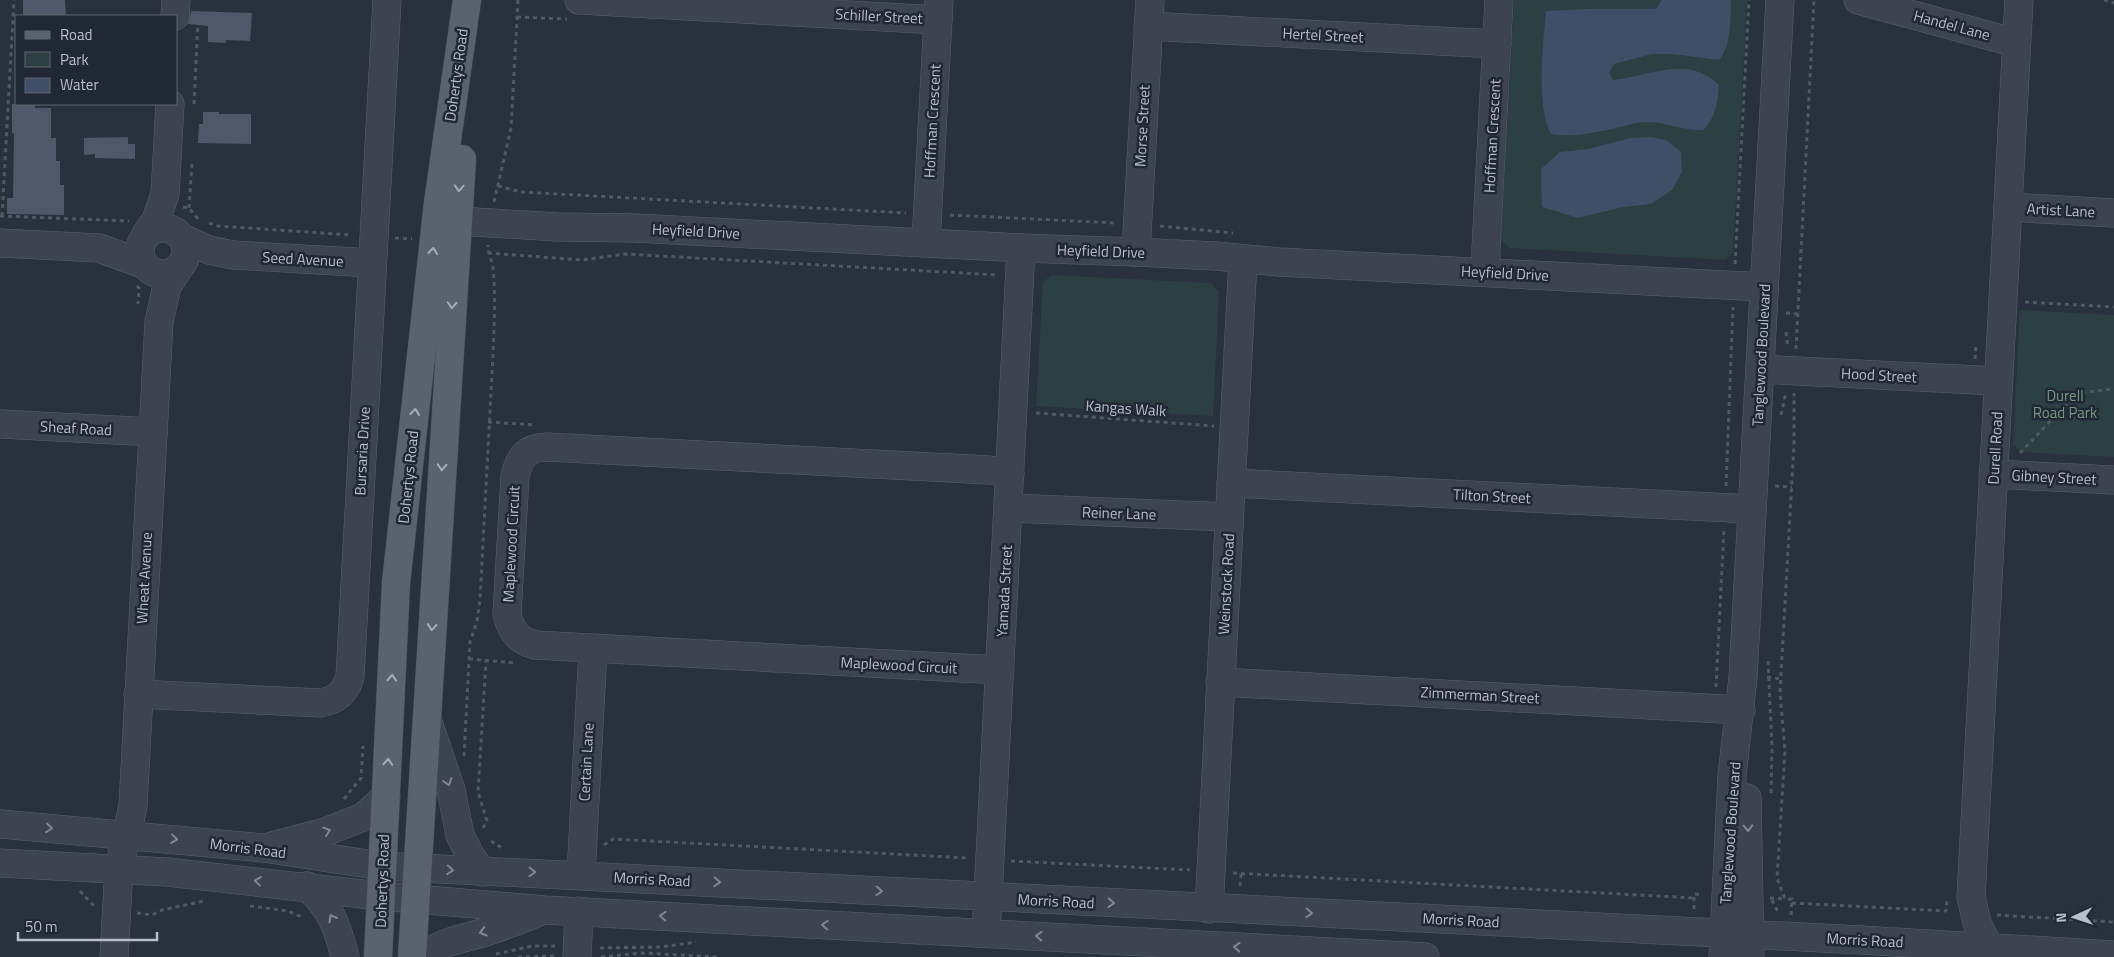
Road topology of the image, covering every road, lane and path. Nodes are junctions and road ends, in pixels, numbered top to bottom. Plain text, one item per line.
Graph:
1 (14, 0) edge
2 (176, 0) edge
3 (387, 0) edge
4 (466, 0) edge
5 (474, 0) edge
6 (518, 0) edge
7 (579, 0) edge
8 (1500, 0) edge
9 (1749, 0) edge
10 (1780, 0) edge
11 (1814, 0) edge
12 (1858, 0) edge
13 (2019, 0) edge
14 (2104, 0) edge
15 (2114, 3) edge
16 (741, 4) edge
17 (939, 10) edge
18 (1149, 13) edge
19 (175, 15) edge
20 (2016, 43) junction
21 (1497, 44) junction
22 (170, 105) edge
23 (165, 200) junction
24 (2008, 207) junction
25 (2114, 213) edge
26 (1, 216) edge
27 (206, 223) dead end
28 (488, 223) junction
29 (437, 227) junction
30 (187, 231) junction
31 (145, 235) junction
32 (374, 236) junction
33 (926, 242) junction
34 (0, 243) edge
35 (99, 248) junction
36 (1021, 248) junction
37 (1136, 252) junction
38 (233, 255) junction
39 (1243, 260) junction
40 (372, 264) junction
41 (180, 267) junction
42 (141, 271) junction
43 (1486, 272) junction
44 (999, 275) dead end
45 (998, 284) dead end
46 (1734, 285) junction
47 (1764, 287) junction
48 (2020, 302) dead end
49 (2114, 307) edge
50 (1782, 313) dead end
51 (148, 314) junction
52 (1784, 318) dead end
53 (1784, 323) dead end
54 (1760, 369) junction
55 (1789, 377) junction
56 (1998, 381) junction
57 (2114, 389) edge
58 (1036, 413) dead end
59 (1780, 418) dead end
60 (488, 422) junction
61 (0, 424) edge
62 (545, 425) dead end
63 (1214, 426) dead end
64 (153, 432) junction
65 (1728, 443) dead end
66 (2019, 456) dead end
67 (1010, 473) junction
68 (1993, 474) junction
69 (1774, 476) dead end
70 (2114, 480) edge
71 (1231, 483) junction
72 (1763, 502) junction
73 (1009, 508) junction
74 (1229, 517) junction
75 (593, 649) junction
76 (1768, 659) dead end
77 (486, 660) dead end
78 (1000, 670) junction
79 (1220, 682) junction
80 (138, 694) junction
81 (1740, 710) junction
82 (427, 719) junction
83 (464, 761) dead end
84 (386, 797) junction
85 (1771, 803) dead end
86 (478, 821) dead end
87 (0, 824) edge
88 (483, 828) junction
89 (126, 834) junction
90 (264, 848) junction
91 (505, 849) dead end
92 (990, 859) junction
93 (0, 863) edge
94 (581, 863) junction
95 (382, 866) junction
96 (416, 867) junction
97 (119, 869) junction
98 (1209, 871) junction
99 (483, 872) junction
100 (307, 886) junction
101 (1769, 891) dead end
102 (380, 896) junction
103 (988, 897) junction
104 (414, 898) junction
105 (1694, 898) dead end
106 (211, 901) dead end
107 (1792, 903) junction
108 (1960, 905) junction
109 (250, 906) dead end
110 (1209, 909) junction
111 (545, 910) junction
112 (580, 911) junction
113 (1282, 912) junction
114 (152, 915) dead end
115 (2114, 922) edge
116 (308, 923) dead end
117 (986, 933) junction
118 (1785, 936) junction
119 (699, 942) dead end
120 (1935, 944) junction
121 (1736, 945) edge
122 (1067, 947) edge
123 (1989, 948) junction
124 (1280, 953) edge
125 (580, 954) edge
126 (493, 955) dead end
127 (2114, 955) edge
128 (114, 957) edge
129 (345, 957) edge
130 (378, 957) edge
131 (412, 957) edge
132 (423, 957) edge
133 (518, 957) edge
134 (718, 957) edge
135 (1425, 957) edge

1 - 26 path
2 - 19 street
3 - 32 street, Bursaria Drive
4 - 29 main road, Dohertys Road
5 -> 29 main road, Dohertys Road
6 - 28 path
7 - 16 street, Schiller Street
8 - 21 street, Hoffman Crescent
9 - 46 path
10 - 47 street, Tanglewood Boulevard
11 - 55 path
12 - 20 street, Handel Lane
13 - 20 street, Durell Road
14 - 15 path
16 - 17 street, Schiller Street
17 - 33 street, Hoffman Crescent
18 - 21 street, Hertel Street
18 - 37 street, Morse Street
20 - 24 street, Durell Road
21 - 43 street, Hoffman Crescent
22 - 23 street
23 - 26 path
23 - 30 street
23 - 30 path
23 - 31 street
24 - 25 street, Artist Lane
24 - 56 street, Durell Road
27 - 32 path
28 - 29 street, Heyfield Drive
28 - 33 street, Heyfield Drive
28 - 60 path
29 - 32 path
29 -> 82 main road, Dohertys Road
84 -> 29 main road, Dohertys Road
30 - 31 street
30 - 38 street, Seed Avenue
30 - 41 street
31 - 35 street
31 - 42 street
32 - 40 street, Bursaria Drive
33 - 36 street, Heyfield Drive
34 - 35 street
35 - 42 street
36 - 37 street, Heyfield Drive
36 - 67 street, Yamada Street
37 - 39 street, Heyfield Drive
38 - 40 street, Seed Avenue
38 - 41 street, Seed Avenue
39 - 43 street, Heyfield Drive
39 - 71 street, Weinstock Road
40 - 80 street, Bursaria Drive
41 - 42 street
41 - 51 street, Wheat Avenue
42 - 51 path
42 - 51 street, Wheat Avenue
43 - 46 street, Heyfield Drive
44 - 45 path
46 - 47 street, Heyfield Drive
46 - 65 path
47 - 54 street, Tanglewood Boulevard
48 - 49 path
50 - 52 path
51 - 64 street, Wheat Avenue
53 - 55 path
54 - 55 street, Hood Street
54 - 72 street, Tanglewood Boulevard
55 - 56 street, Hood Street
55 - 59 path
55 - 107 path
56 - 68 street, Durell Road
57 - 66 path
58 - 63 path, Kangas Walk
60 - 62 path
60 - 83 path
61 - 64 street, Sheaf Road
64 - 80 street, Wheat Avenue
67 - 73 street, Yamada Street
67 - 75 street, Maplewood Circuit
68 - 70 street, Gibney Street
68 - 108 street, Durell Road
69 - 72 path
71 - 72 street, Tilton Street
71 - 74 street, Weinstock Road
72 - 81 street, Tanglewood Boulevard
73 - 74 street, Reiner Lane
73 - 78 street, Yamada Street
74 - 79 street, Weinstock Road
75 - 78 street, Maplewood Circuit
75 - 94 street, Certain Lane
76 - 85 path
77 - 88 path
78 - 92 street, Yamada Street
79 - 81 street, Zimmerman Street
79 - 98 street, Weinstock Road
80 - 89 street, Wheat Avenue
81 - 121 street, Tanglewood Boulevard
82 - 96 main road, Dohertys Road
82 -> 99 street
90 -> 84 street
84 - 95 main road, Dohertys Road
86 - 88 path
87 -> 89 street, Morris Road
88 - 91 path
89 -> 90 street, Morris Road
89 - 97 street, Wheat Avenue
90 - 95 street, Morris Road
92 - 94 path
92 - 98 path
92 - 103 street, Yamada Street
93 - 97 street, Morris Road
99 -> 94 street, Morris Road
94 -> 103 street, Morris Road
95 - 96 street, Morris Road
95 - 102 main road, Dohertys Road
96 -> 99 street, Morris Road
96 - 104 main road, Dohertys Road
100 -> 97 street, Morris Road
97 - 128 street, Wheat Avenue
98 - 105 path
98 - 110 street, Weinstock Road
100 - 102 street, Morris Road
129 -> 100 street
101 - 118 path
102 - 104 street, Morris Road
102 - 130 main road, Dohertys Road
103 -> 110 street, Morris Road
103 - 117 street, Yamada Street
104 - 111 street, Morris Road
104 - 131 main road, Dohertys Road
106 - 114 path
107 - 108 path
107 - 118 path
108 - 115 path
108 - 120 street, Durell Road
108 - 123 street, Durell Road
109 - 116 path
110 - 113 street, Morris Road
111 - 112 street, Morris Road
111 -> 132 street
117 -> 112 street, Morris Road
112 - 125 street
113 -> 121 street, Morris Road
113 - 124 street
122 -> 117 street, Morris Road
118 - 120 street, Morris Road
118 - 121 street, Morris Road
119 - 125 path
120 - 123 street, Morris Road
124 -> 122 street, Morris Road
123 - 127 street, Morris Road
124 - 135 street, Morris Road
125 - 126 path
125 - 133 path
125 - 134 path

